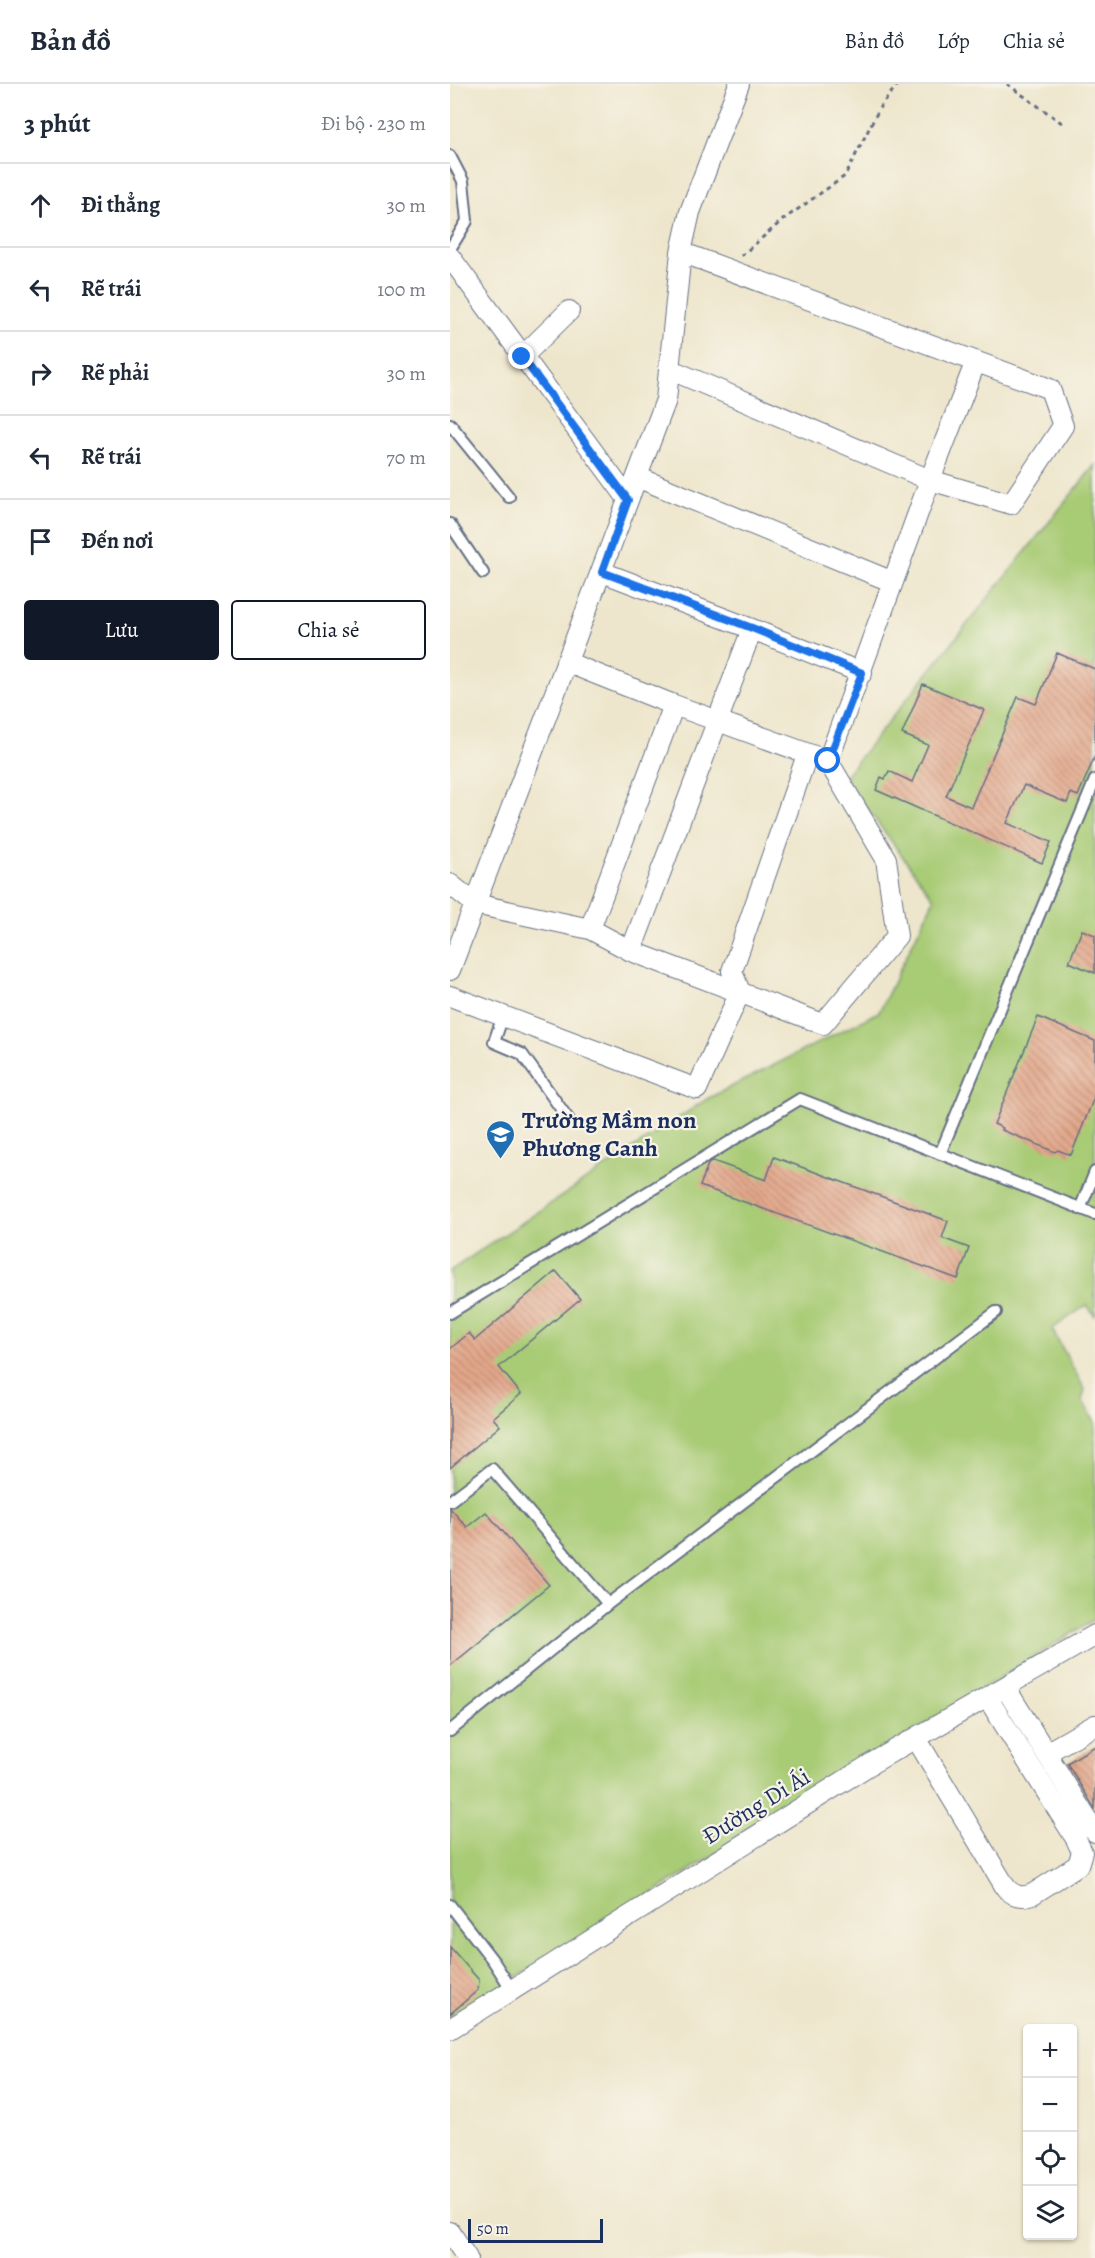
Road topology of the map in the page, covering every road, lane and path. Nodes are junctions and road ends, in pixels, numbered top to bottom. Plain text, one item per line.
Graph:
1 (898, 84) edge
2 (1007, 84) edge
3 (735, 85) edge
4 (1062, 123) dead end
5 (450, 156) edge
6 (450, 249) edge
7 (681, 252) junction
8 (450, 257) edge
9 (726, 269) junction
10 (569, 311) dead end
11 (522, 357) junction
12 (976, 362) junction
13 (669, 369) junction
14 (450, 424) edge
15 (637, 477) junction
16 (930, 480) junction
17 (509, 496) dead end
18 (628, 500) junction
19 (450, 524) edge
20 (602, 572) junction
21 (483, 573) dead end
22 (893, 582) junction
23 (752, 628) junction
24 (566, 662) junction
25 (862, 673) junction
26 (674, 705) junction
27 (718, 721) junction
28 (807, 754) junction
29 (828, 761) junction
30 (1095, 780) edge
31 (450, 884) edge
32 (475, 904) junction
33 (590, 929) junction
34 (631, 951) junction
35 (450, 970) edge
36 (740, 992) junction
37 (450, 996) edge
38 (503, 1016) junction
39 (569, 1120) dead end
40 (940, 1154) junction
41 (1095, 1172) edge
42 (1080, 1209) junction
43 (1095, 1214) edge
44 (996, 1312) dead end
45 (450, 1313) edge
46 (450, 1501) edge
47 (608, 1604) junction
48 (1095, 1635) edge
49 (1005, 1686) junction
50 (987, 1697) junction
51 (1095, 1725) edge
52 (450, 1731) edge
53 (916, 1738) junction
54 (1046, 1753) junction
55 (1095, 1832) edge
56 (450, 1905) edge
57 (512, 1990) junction
58 (450, 2029) edge
59 (450, 2232) edge
60 (467, 2258) edge

1 - 9 path
2 - 4 path
3 - 7 street
5 - 6 lane
7 - 9 street
7 - 13 street
8 - 11 street
9 - 12 street
10 - 11 street
11 - 18 street
12 - 16 street
12 - 16 street
13 - 15 street
13 - 16 street
14 - 17 lane
15 - 18 street
15 - 22 street
16 - 22 street
18 - 20 street
19 - 21 lane
20 - 23 street
20 - 24 street
22 - 25 street
23 - 25 street
23 - 27 street
24 - 26 street
24 - 32 street
25 - 29 street
26 - 27 street
26 - 33 street
27 - 28 street
27 - 34 street
28 - 29 street
28 - 36 street
29 - 36 street
30 - 40 lane
31 - 32 street
32 - 33 street
32 - 35 street
33 - 34 street
34 - 36 street
36 - 38 street
37 - 38 street
38 - 39 lane
40 - 42 lane
40 - 45 lane
41 - 42 lane
42 - 43 lane
44 - 47 lane
46 - 47 lane
47 - 52 lane
48 - 49 street, Đường Di Ái
49 - 50 street, Đường Di Ái
49 - 54 street
50 - 53 street, Đường Di Ái
50 - 53 street
51 - 54 street
53 - 57 street, Đường Di Ái
54 - 55 street
56 - 57 lane
57 - 58 street, Đường Di Ái
59 - 60 street

